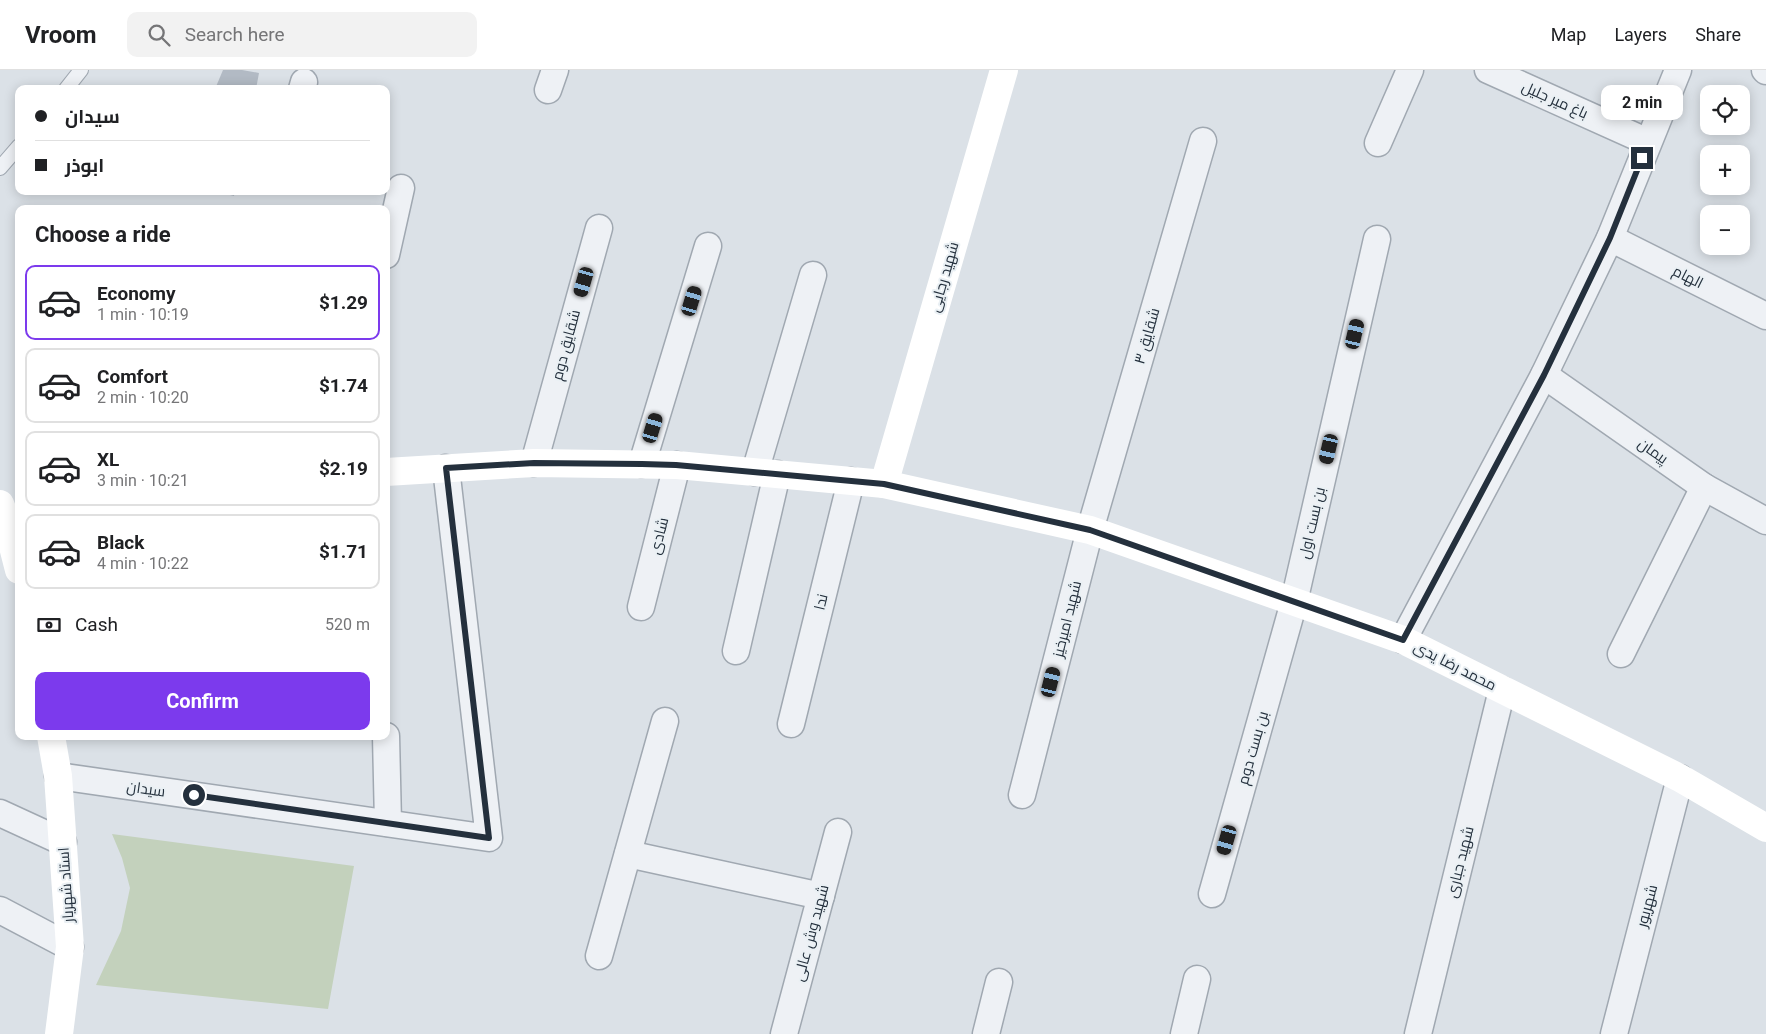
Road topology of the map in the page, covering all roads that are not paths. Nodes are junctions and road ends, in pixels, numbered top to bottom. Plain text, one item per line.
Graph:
1 (82, 70) edge
2 (1410, 70) edge
3 (1488, 70) edge
4 (1678, 70) edge
5 (1002, 71) edge
6 (69, 85) edge
7 (1203, 141) dead end
8 (1648, 142) junction
9 (1378, 143) dead end
10 (15, 151) edge
11 (0, 168) edge
12 (394, 187) edge
13 (390, 221) edge
14 (599, 228) dead end
15 (1610, 238) junction
16 (1377, 239) dead end
17 (708, 246) dead end
18 (813, 275) dead end
19 (1766, 316) edge
20 (1544, 375) junction
21 (534, 463) junction
22 (642, 464) junction
23 (676, 465) junction
24 (446, 468) junction
25 (390, 472) edge
26 (766, 473) junction
27 (851, 481) junction
28 (884, 484) junction
29 (1704, 487) junction
30 (6, 514) edge
31 (1766, 521) edge
32 (1090, 530) junction
33 (15, 553) edge
34 (1294, 602) junction
35 (641, 607) dead end
36 (1403, 640) junction
37 (736, 651) dead end
38 (1621, 654) dead end
39 (1502, 690) junction
40 (666, 721) dead end
41 (791, 724) dead end
42 (52, 740) edge
43 (386, 740) edge
44 (58, 776) junction
45 (1680, 778) junction
46 (1022, 795) dead end
47 (0, 813) edge
48 (388, 823) junction
49 (1766, 828) edge
50 (838, 832) dead end
51 (63, 842) junction
52 (628, 854) junction
53 (1212, 894) dead end
54 (821, 896) junction
55 (0, 910) edge
56 (70, 947) junction
57 (599, 956) dead end
58 (1197, 979) dead end
59 (999, 982) dead end
60 (59, 1034) edge
61 (784, 1034) edge
62 (986, 1034) edge
63 (1184, 1034) edge
64 (1418, 1034) edge
65 (1614, 1034) edge

1 - 6 lane
2 - 9 street
3 - 8 street, باغ میر جلیل
4 - 8 street
5 - 28 main road, شهید رجایی
7 - 32 street, شقایق ۳
8 - 15 street
10 - 11 lane
12 - 13 street
14 - 21 street, شقایق دوم
15 - 19 street, الهام
15 - 20 street
16 - 34 street, بن بست اول
17 - 22 street
18 - 26 street
20 - 29 street, پیمان
20 - 36 street
21 - 22 main road, محمد رضا یدی
21 - 24 main road, محمد رضا یدی
22 - 23 main road, محمد رضا یدی
23 - 26 main road, محمد رضا یدی
23 - 35 street, شادی
24 - 25 main road, محمد رضا یدی
24 - 48 street, سیدان
26 - 27 main road, محمد رضا یدی
26 - 37 street
27 - 28 main road, محمد رضا یدی
27 - 41 street, ندا
28 - 32 main road, محمد رضا یدی
29 - 31 street, پیمان
29 - 38 street
30 - 33 main road
32 - 34 main road, محمد رضا یدی
32 - 46 street, شهید امیرخیز
34 - 36 main road, محمد رضا یدی
34 - 53 street, بن بست دوم
36 - 39 main road, محمد رضا یدی
39 - 45 main road, محمد رضا یدی
39 - 64 street, شهید جباری
40 - 52 street
42 - 44 main road, استاد شهریار
43 - 48 street
44 - 48 street, سیدان
44 - 51 main road, استاد شهریار
45 - 49 main road, محمد رضا یدی
45 - 65 street, شهریور
47 - 51 street
50 - 54 street, شهید وش عالی
51 - 56 main road, استاد شهریار
52 - 54 street
52 - 57 street
54 - 61 street, شهید وش عالی
55 - 56 street
56 - 60 main road, استاد شهریار
58 - 63 street
59 - 62 street

